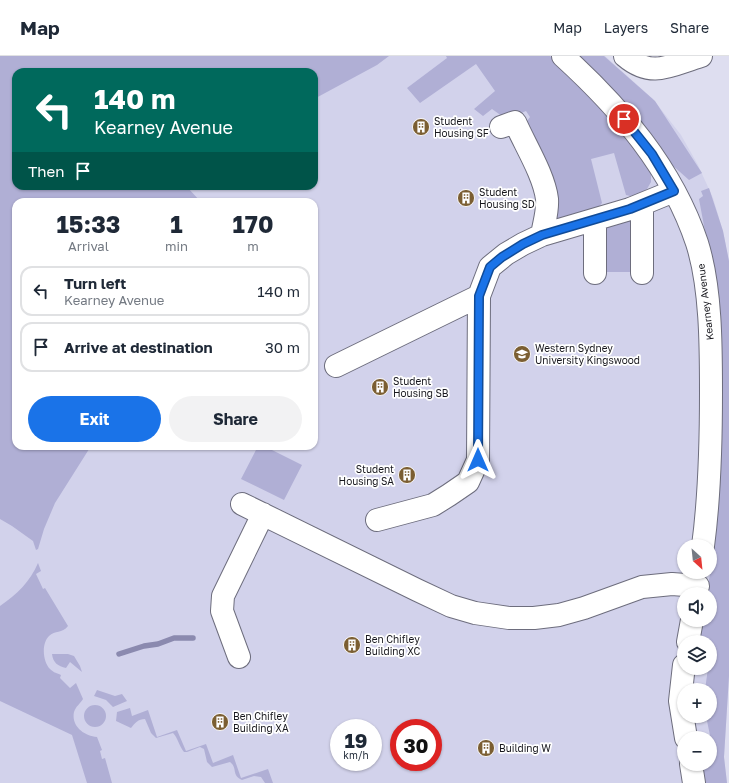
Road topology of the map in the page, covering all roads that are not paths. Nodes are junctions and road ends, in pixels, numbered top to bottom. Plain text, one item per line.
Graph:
1 (563, 56) edge
2 (625, 56) edge
3 (701, 56) edge
4 (501, 127) dead end
5 (674, 191) junction
6 (642, 205) junction
7 (595, 220) junction
8 (531, 245) junction
9 (595, 273) dead end
10 (642, 273) dead end
11 (479, 296) junction
12 (336, 366) dead end
13 (242, 504) dead end
14 (263, 514) junction
15 (377, 520) dead end
16 (705, 539) edge
17 (698, 584) edge
18 (239, 657) dead end
19 (683, 675) edge
20 (685, 731) edge
21 (692, 771) edge
22 (694, 783) edge

1 - 5 street, Kearney Avenue
2 - 3 street
4 - 8 street
5 - 6 street
5 - 16 street, Kearney Avenue
6 - 7 street
6 - 10 street
7 - 8 street
7 - 9 street
8 - 11 street
11 - 12 street
11 - 15 street
13 - 14 street
14 - 17 street
14 - 18 street
19 - 20 street
21 - 22 street

